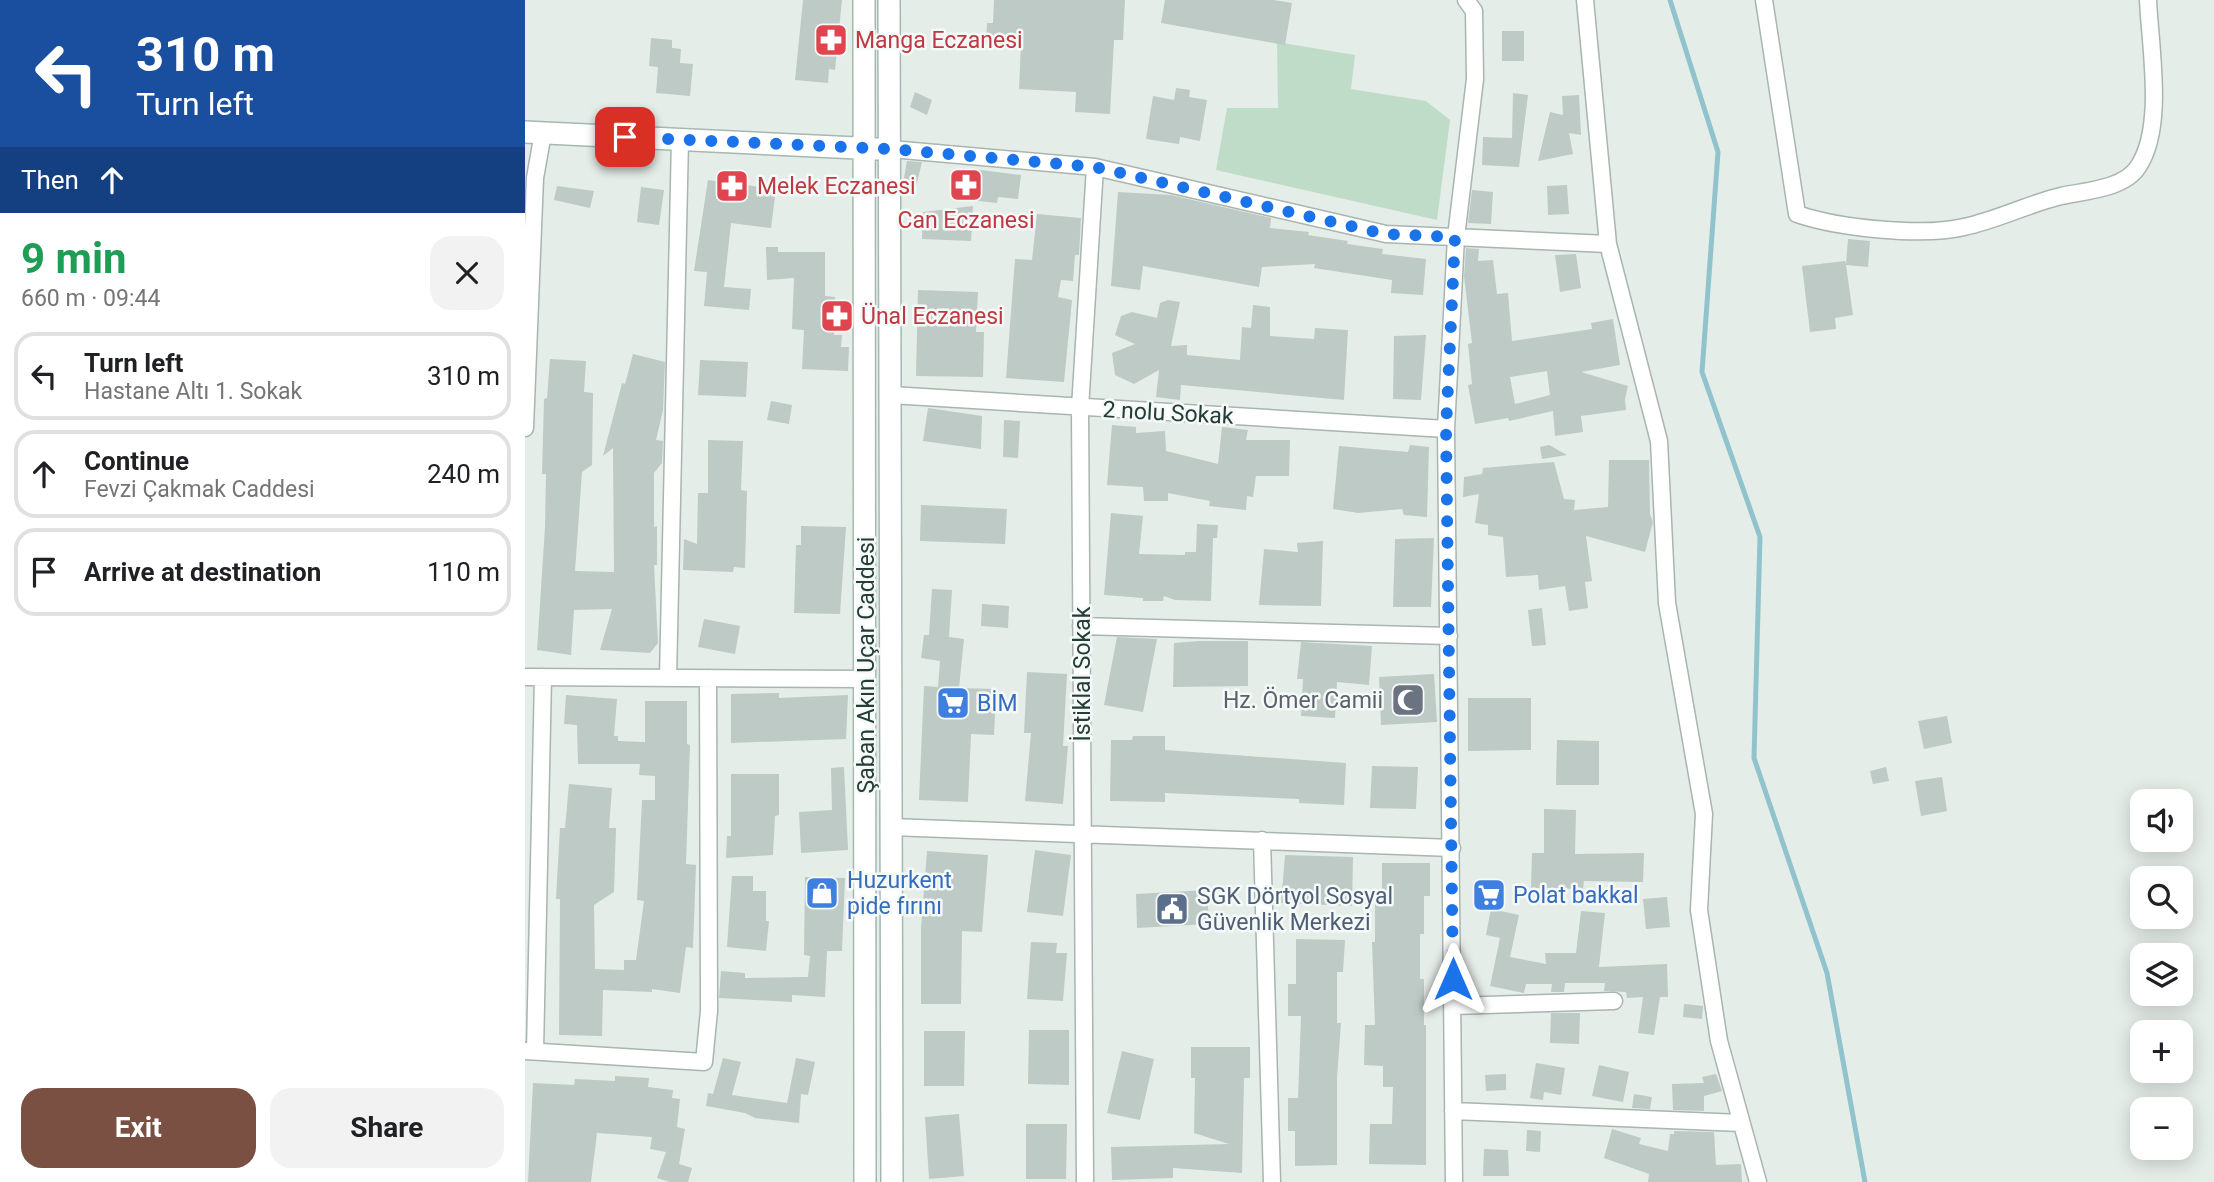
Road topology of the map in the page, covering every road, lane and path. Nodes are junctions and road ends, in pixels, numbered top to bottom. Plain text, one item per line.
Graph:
1 (864, 0) edge
2 (889, 0) edge
3 (1466, 0) edge
4 (1585, 0) edge
5 (1764, 0) edge
6 (2148, 0) edge
7 (534, 132) edge
8 (680, 139) junction
9 (865, 148) junction
10 (891, 149) junction
11 (1095, 167) junction
12 (1455, 237) junction
13 (1608, 244) junction
14 (891, 395) junction
15 (1080, 408) junction
16 (525, 428) edge
17 (1446, 429) junction
18 (1081, 626) junction
19 (1449, 636) junction
20 (525, 677) edge
21 (543, 677) junction
22 (668, 678) junction
23 (708, 678) junction
24 (866, 679) junction
25 (891, 827) junction
26 (1082, 834) junction
27 (1262, 841) junction
28 (1453, 848) junction
29 (1614, 1001) dead end
30 (1453, 1006) junction
31 (530, 1051) edge
32 (1453, 1111) junction
33 (1741, 1123) junction
34 (865, 1182) edge
35 (892, 1182) edge
36 (1085, 1182) edge
37 (1272, 1182) edge
38 (1454, 1182) edge
39 (1758, 1182) edge

1 - 9 main road, Şaban Akın Uçar Caddesi
2 - 10 main road, Şaban Akın Uçar Caddesi
3 - 12 street
4 - 13 street
5 - 6 street
7 - 8 main road
7 - 16 street
8 - 9 main road
8 - 22 street
9 - 10 main road
9 - 24 main road, Şaban Akın Uçar Caddesi
10 - 11 street
10 - 14 main road, Şaban Akın Uçar Caddesi
11 - 12 street
11 - 15 street, İstiklal Sokak
12 - 13 street
12 - 17 street
13 - 33 street
14 - 15 street, 2 nolu Sokak
14 - 25 main road, Şaban Akın Uçar Caddesi
15 - 17 street, 2 nolu Sokak
15 - 18 street, İstiklal Sokak
17 - 19 street
18 - 19 street
18 - 26 street, İstiklal Sokak
19 - 28 street
20 - 21 street
21 - 22 street
21 - 31 street
22 - 23 street
23 - 24 street
23 - 31 street
24 - 34 main road, Şaban Akın Uçar Caddesi
25 - 26 street
25 - 35 main road, Şaban Akın Uçar Caddesi
26 - 27 street
26 - 36 street, İstiklal Sokak
27 - 28 street
27 - 37 street
28 - 30 street
29 - 30 street
30 - 32 street
32 - 33 street
32 - 38 street
33 - 39 street

